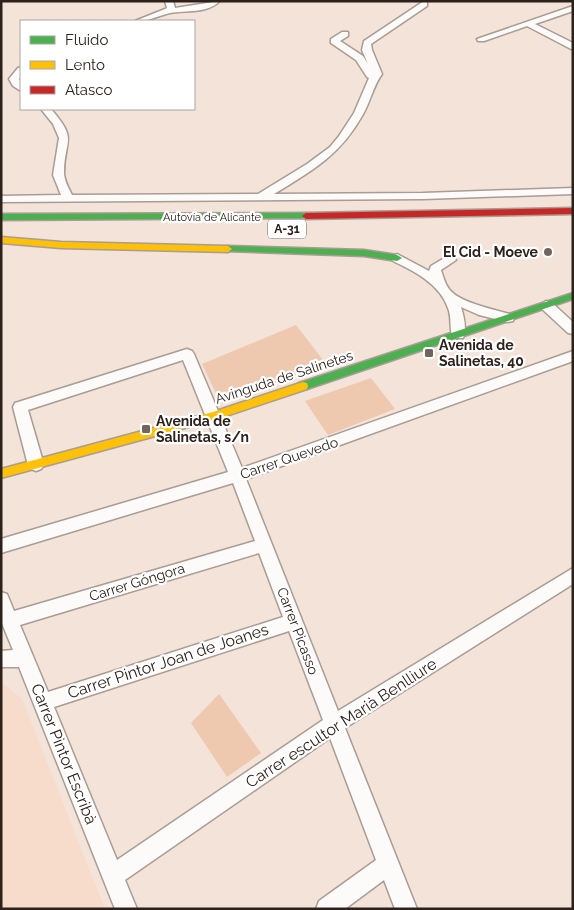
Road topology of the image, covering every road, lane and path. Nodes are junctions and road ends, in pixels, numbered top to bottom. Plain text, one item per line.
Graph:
1 (216, 1) edge
2 (424, 4) dead end
3 (168, 6) edge
4 (573, 8) edge
5 (141, 20) edge
6 (527, 23) junction
7 (346, 34) dead end
8 (481, 38) dead end
9 (573, 47) edge
10 (20, 71) edge
11 (372, 79) junction
12 (20, 87) edge
13 (47, 110) edge
14 (573, 191) edge
15 (68, 198) junction
16 (260, 198) junction
17 (1, 199) edge
18 (573, 211) edge
19 (1, 217) edge
20 (1, 230) edge
21 (21, 230) dead end
22 (1, 240) edge
23 (397, 258) joint
24 (450, 260) dead end
25 (438, 282) junction
26 (450, 296) junction
27 (573, 296) edge
28 (546, 305) junction
29 (508, 318) junction
30 (573, 330) edge
31 (458, 334) junction
32 (573, 356) edge
33 (214, 416) junction
34 (36, 464) junction
35 (1, 474) edge
36 (237, 476) junction
37 (264, 545) junction
38 (1, 546) edge
39 (573, 575) edge
40 (1, 599) edge
41 (10, 620) junction
42 (294, 621) junction
43 (26, 658) junction
44 (1, 659) edge
45 (43, 702) junction
46 (334, 724) junction
47 (388, 864) junction
48 (112, 876) junction
49 (126, 909) edge
50 (327, 909) edge
51 (406, 909) edge

1 - 3 street
2 - 11 street
3 - 5 street
4 - 6 street
6 - 8 street
6 - 9 street
7 - 11 street
10 - 12 street
11 - 16 street
13 - 15 street
14 - 16 street
15 - 16 street
15 - 17 street
18 - 19 main road, Autovía de Alicante / A-31
20 - 21 main road
22 - 23 main road
23 - 25 street
24 - 25 street
25 - 26 street
26 - 29 street
26 - 31 street
27 - 28 main road, Avinguda de Salinetes
28 - 29 main road, Avinguda de Salinetes
28 - 30 street
29 - 31 main road, Avinguda de Salinetes
31 - 33 main road, Avinguda de Salinetes
32 - 36 street, Carrer Quevedo
33 - 34 main road, Avinguda de Salinetes
33 - 34 street, Carrer Picasso
33 - 36 street, Carrer Picasso
34 - 35 main road, Avinguda de Salinetes
36 - 37 street, Carrer Picasso
36 - 38 street, Carrer Quevedo
37 - 41 street, Carrer Góngora
37 - 42 street, Carrer Picasso
39 - 46 street, Carrer escultor Marià Benlliure
40 - 41 street, Carrer Pintor Escribà
41 - 43 street, Carrer Pintor Escribà
42 - 45 street, Carrer Pintor Joan de Joanes
42 - 46 street, Carrer Picasso
43 - 44 street
43 - 45 street, Carrer Pintor Escribà
45 - 48 street, Carrer Pintor Escribà
46 - 47 street, Carrer Picasso
46 - 48 street, Carrer escultor Marià Benlliure
47 - 50 street
47 - 51 street, Carrer Picasso
48 - 49 street, Carrer Pintor Escribà

